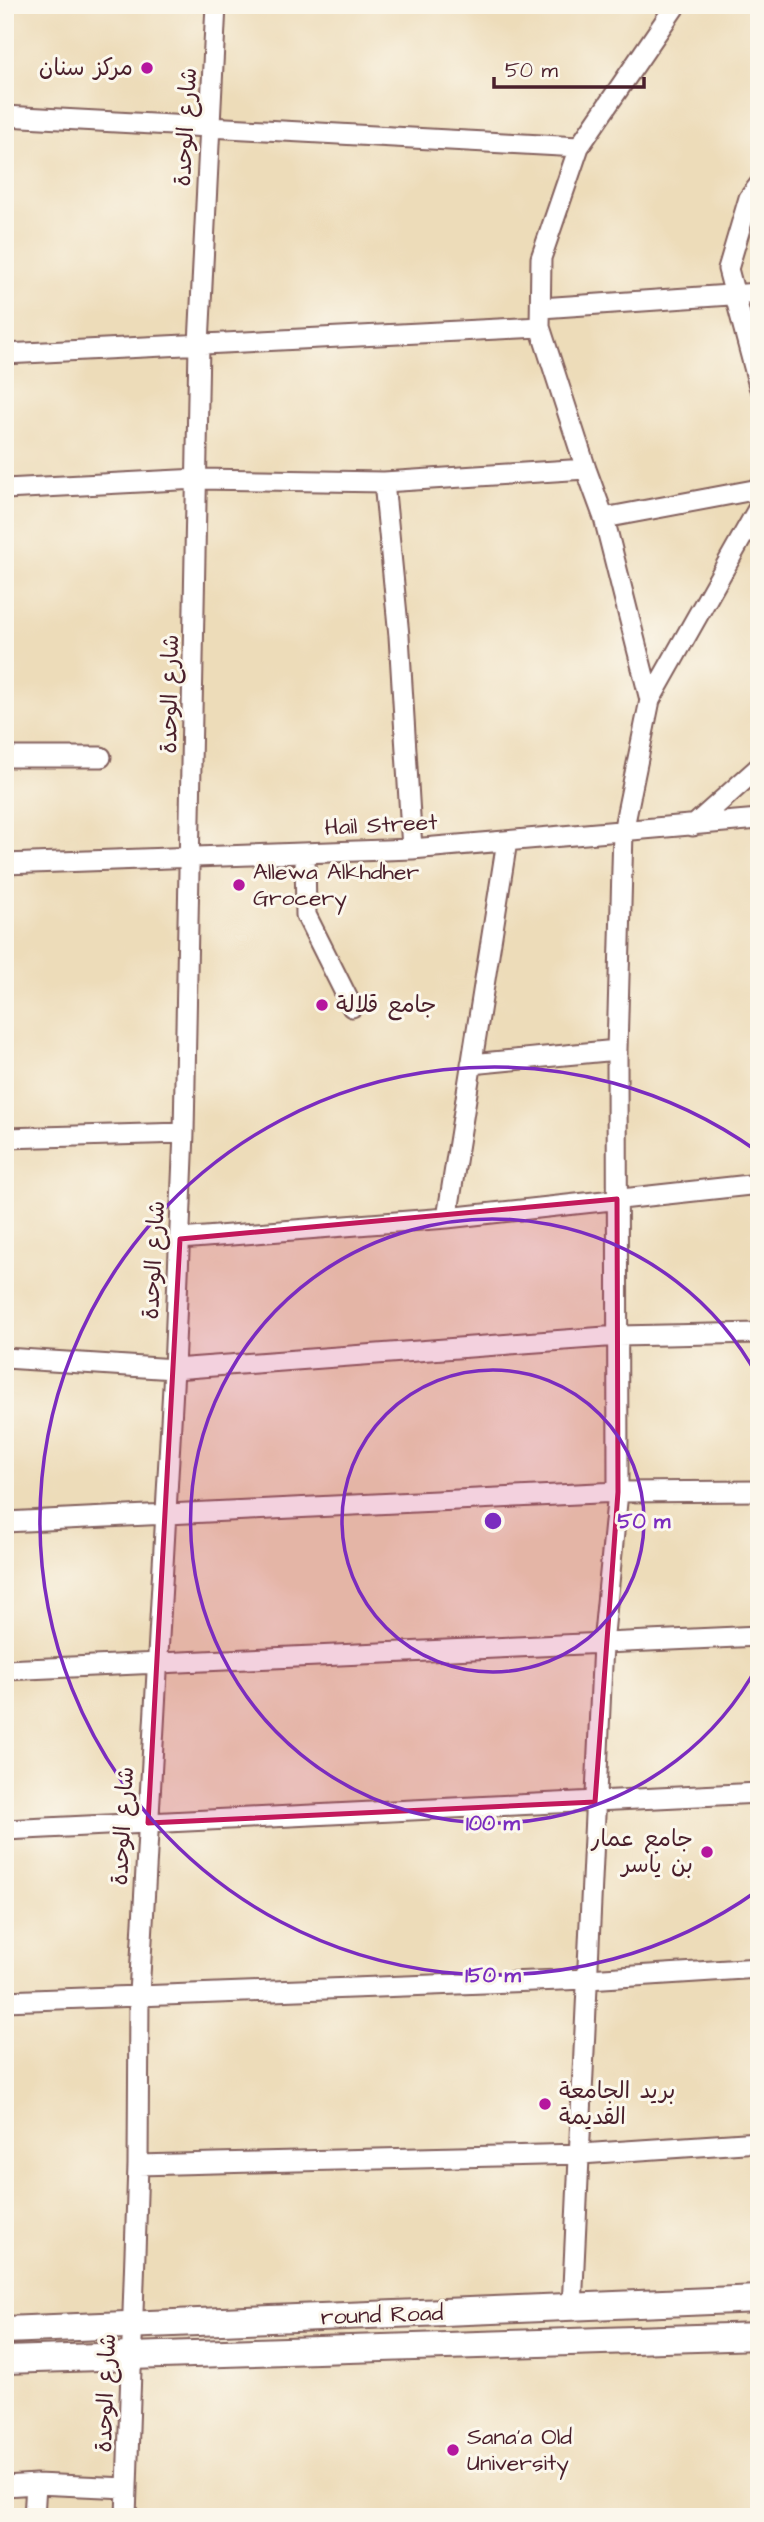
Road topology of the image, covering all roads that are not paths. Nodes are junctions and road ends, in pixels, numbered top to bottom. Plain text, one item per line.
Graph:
1 (216, 5) edge
2 (676, 5) edge
3 (5, 116) edge
4 (210, 127) junction
5 (579, 147) junction
6 (759, 185) edge
7 (759, 293) edge
8 (735, 294) junction
9 (541, 317) junction
10 (199, 344) junction
11 (5, 354) edge
12 (759, 386) edge
13 (586, 469) junction
14 (198, 478) junction
15 (384, 482) junction
16 (5, 489) edge
17 (759, 489) edge
18 (759, 507) edge
19 (604, 518) junction
20 (650, 700) junction
21 (5, 757) edge
22 (100, 757) dead end
23 (759, 767) edge
24 (759, 819) edge
25 (693, 827) junction
26 (623, 832) junction
27 (507, 841) junction
28 (412, 849) junction
29 (305, 855) junction
30 (191, 858) junction
31 (5, 864) edge
32 (352, 1007) dead end
33 (617, 1050) junction
34 (471, 1064) junction
35 (184, 1133) junction
36 (5, 1138) edge
37 (759, 1184) edge
38 (617, 1199) junction
39 (446, 1218) junction
40 (180, 1239) junction
41 (759, 1333) edge
42 (618, 1336) junction
43 (5, 1358) edge
44 (174, 1368) junction
45 (759, 1491) edge
46 (618, 1492) junction
47 (164, 1515) junction
48 (5, 1522) edge
49 (759, 1636) edge
50 (603, 1644) junction
51 (156, 1662) junction
52 (5, 1670) edge
53 (759, 1793) edge
54 (595, 1802) junction
55 (148, 1822) junction
56 (5, 1830) edge
57 (759, 1968) edge
58 (588, 1979) junction
59 (139, 1994) junction
60 (5, 2001) edge
61 (759, 2142) edge
62 (581, 2154) junction
63 (138, 2165) junction
64 (759, 2299) edge
65 (572, 2308) junction
66 (132, 2326) junction
67 (5, 2330) edge
68 (759, 2336) edge
69 (131, 2355) junction
70 (5, 2360) edge
71 (36, 2484) junction
72 (5, 2486) edge
73 (127, 2488) junction
74 (34, 2517) edge
75 (126, 2517) edge

1 - 4 street, شارع الوحدة
2 - 5 street
3 - 4 street
4 - 5 street
4 - 10 street, شارع الوحدة
5 - 9 street
6 - 8 street
7 - 8 street
8 - 9 street
8 - 12 street
9 - 10 street
9 - 13 street
10 - 11 street
10 - 14 street, شارع الوحدة
13 - 15 street
13 - 19 street
14 - 15 street
14 - 16 street
14 - 30 street, شارع الوحدة
15 - 28 street
17 - 19 street
18 - 20 street
19 - 20 street
20 - 26 street
21 - 22 street
23 - 25 street
24 - 25 street, Hail Street
25 - 26 street, Hail Street
26 - 27 street, Hail Street
26 - 33 street
27 - 28 street, Hail Street
27 - 34 street
28 - 29 street, Hail Street
29 - 30 street, Hail Street
29 - 32 street
30 - 31 street, Hail Street
30 - 35 street, شارع الوحدة
33 - 34 street
33 - 38 street
34 - 39 street
35 - 36 street
35 - 40 street, شارع الوحدة
37 - 38 street
38 - 39 street
38 - 42 street
39 - 40 street
40 - 44 street, شارع الوحدة
41 - 42 street
42 - 44 street
42 - 46 street
43 - 44 street
44 - 47 street, شارع الوحدة
45 - 46 street
46 - 47 street
46 - 50 street
47 - 48 street
47 - 51 street, شارع الوحدة
49 - 50 street
50 - 51 street
50 - 54 street
51 - 52 street
51 - 55 street, شارع الوحدة
53 - 54 street
54 - 55 street
54 - 58 street
55 - 56 street
55 - 59 street, شارع الوحدة
57 - 58 street
58 - 59 street
58 - 62 street
59 - 60 street
59 - 63 street, شارع الوحدة
61 - 62 street
62 - 63 street
62 - 65 street
63 - 66 street, شارع الوحدة
64 - 65 main road, round Road
65 - 66 main road, round Road
66 - 67 main road, round Road
66 - 69 street, شارع الوحدة
68 - 69 main road, round Road
69 - 70 main road, round Road
69 - 73 street, شارع الوحدة
71 - 72 street
71 - 73 street
71 - 74 street
73 - 75 street, شارع الوحدة

